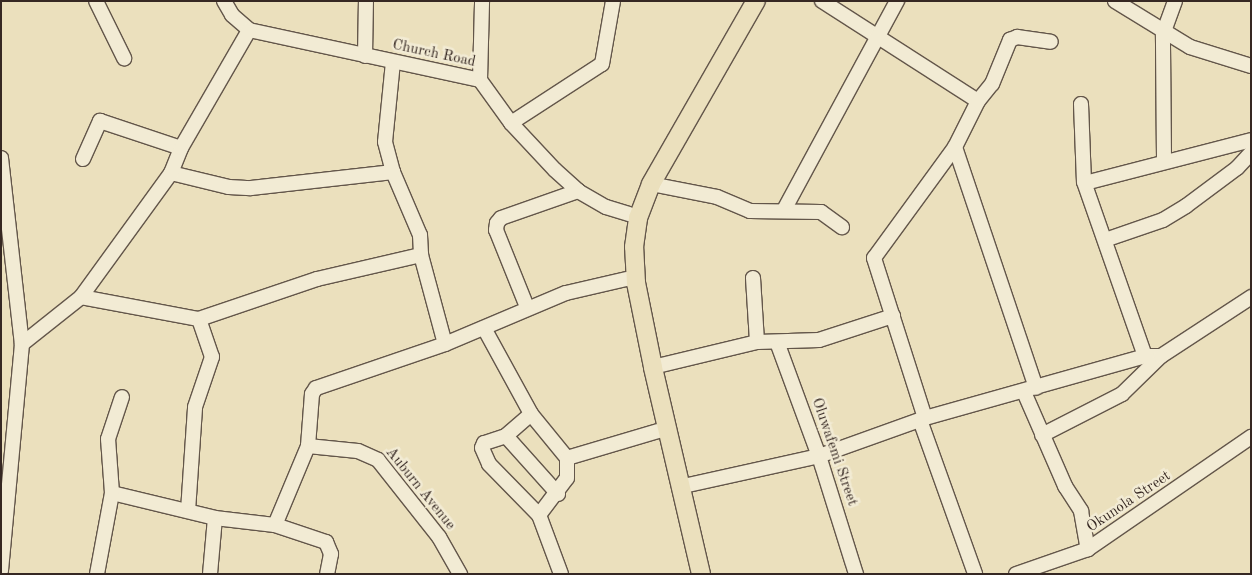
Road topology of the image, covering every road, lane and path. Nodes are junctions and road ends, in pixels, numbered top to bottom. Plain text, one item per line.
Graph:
1 (96, 1) edge
2 (224, 1) edge
3 (366, 1) edge
4 (482, 1) edge
5 (613, 1) edge
6 (746, 1) edge
7 (756, 1) edge
8 (822, 1) edge
9 (897, 1) edge
10 (1114, 1) edge
11 (1175, 1) edge
12 (249, 30) junction
13 (1164, 34) junction
14 (877, 35) junction
15 (1051, 42) dead end
16 (366, 56) junction
17 (124, 58) dead end
18 (393, 62) junction
19 (1251, 66) edge
20 (480, 80) junction
21 (978, 101) junction
22 (1081, 104) dead end
23 (511, 123) junction
24 (677, 129) junction
25 (1251, 140) edge
26 (955, 147) junction
27 (181, 148) junction
28 (1251, 153) edge
29 (1, 158) edge
30 (83, 159) dead end
31 (1164, 159) junction
32 (392, 172) junction
33 (171, 173) junction
34 (1085, 183) junction
35 (651, 184) junction
36 (578, 191) junction
37 (784, 210) junction
38 (630, 214) junction
39 (842, 226) dead end
40 (1105, 240) junction
41 (421, 255) junction
42 (7, 267) edge
43 (753, 278) dead end
44 (626, 279) junction
45 (81, 297) junction
46 (1251, 297) edge
47 (527, 307) junction
48 (893, 316) junction
49 (199, 319) junction
50 (484, 328) junction
51 (757, 342) junction
52 (777, 342) junction
53 (22, 344) junction
54 (446, 344) junction
55 (1146, 356) junction
56 (1161, 356) junction
57 (653, 367) junction
58 (1030, 390) junction
59 (122, 397) dead end
60 (531, 414) junction
61 (923, 419) junction
62 (658, 431) junction
63 (1042, 435) junction
64 (506, 436) junction
65 (1251, 437) edge
66 (308, 446) junction
67 (819, 456) junction
68 (567, 458) junction
69 (679, 487) junction
70 (112, 493) junction
71 (558, 494) junction
72 (5, 507) edge
73 (188, 511) junction
74 (539, 515) junction
75 (215, 518) junction
76 (275, 525) junction
77 (1088, 549) junction
78 (1, 571) edge
79 (97, 574) edge
80 (210, 574) edge
81 (327, 574) edge
82 (460, 574) edge
83 (561, 574) edge
84 (692, 574) edge
85 (701, 574) edge
86 (856, 574) edge
87 (975, 574) edge
88 (1016, 574) edge

1 - 17 street
2 - 12 street
3 - 16 street
4 - 20 street
5 - 23 street
6 - 24 main road
7 - 24 main road
8 - 14 street
9 - 14 street
10 - 13 street
11 - 13 street
12 - 16 street, Church Road
12 - 27 street
13 - 19 street
13 - 31 street
14 - 21 street
14 - 37 street
15 - 21 street
16 - 18 street, Church Road
18 - 20 street, Church Road
18 - 32 street
20 - 23 street, Church Road
21 - 26 street
22 - 34 street
23 - 36 street, Church Road
24 - 35 main road
24 - 38 main road
25 - 31 street
26 - 48 street
26 - 58 street
27 - 30 street
27 - 33 street
28 - 40 street
29 - 42 street
31 - 34 street
32 - 33 street
32 - 41 street
33 - 45 street
34 - 40 street
35 - 37 street
35 - 57 main road
36 - 38 street, Church Road
36 - 47 street
37 - 39 street
38 - 44 main road
40 - 55 street
41 - 49 street
41 - 54 street
42 - 53 street
43 - 51 street
44 - 47 street
44 - 62 main road
45 - 49 street
45 - 53 street
46 - 56 street
47 - 50 street
48 - 52 street
48 - 61 street
49 - 73 street
50 - 54 street
50 - 60 street
51 - 52 street
51 - 57 street
52 - 67 street, Oluwafemi Street
53 - 72 street
54 - 66 street
55 - 56 street
55 - 58 street
56 - 63 street
57 - 69 main road
58 - 61 street
58 - 63 street
59 - 70 street
60 - 64 street
60 - 68 street
61 - 67 street
61 - 87 street
62 - 68 street
62 - 84 main road
63 - 77 street
64 - 71 street
64 - 74 street
65 - 77 street, Okunola Street
66 - 76 street
66 - 82 street, Auburn Avenue
67 - 69 street
67 - 86 street, Oluwafemi Street
68 - 71 street
69 - 85 main road
70 - 73 street
70 - 79 street
71 - 74 street
72 - 78 street
73 - 75 street
74 - 83 street
75 - 76 street
75 - 80 street
76 - 81 street
77 - 88 street, Okunola Street

